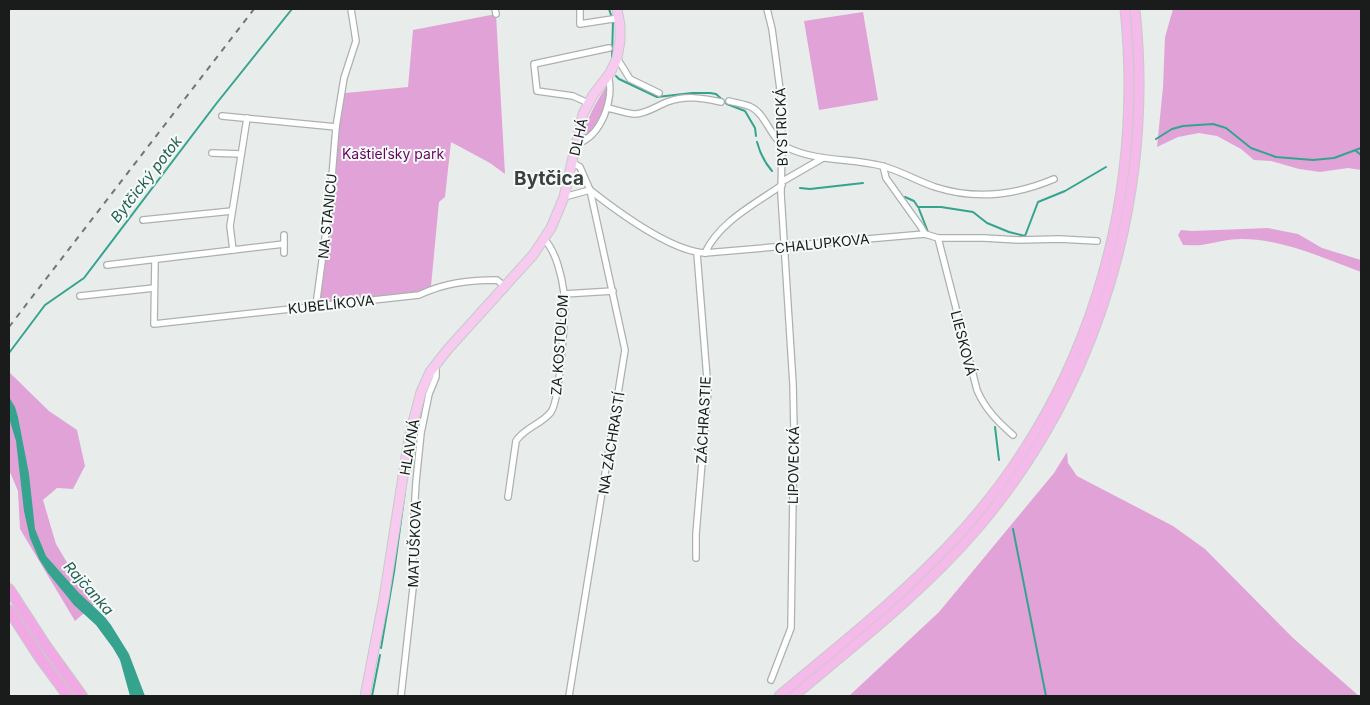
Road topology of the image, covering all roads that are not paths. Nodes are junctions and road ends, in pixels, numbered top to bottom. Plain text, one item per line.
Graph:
1 (351, 9) edge
2 (580, 9) edge
3 (767, 9) edge
4 (1125, 9) edge
5 (1135, 9) edge
6 (615, 16) edge
7 (609, 48) dead end
8 (617, 58) junction
9 (608, 76) junction
10 (659, 93) dead end
11 (729, 101) dead end
12 (721, 102) dead end
13 (588, 103) junction
14 (608, 108) junction
15 (222, 116) dead end
16 (247, 118) junction
17 (336, 127) junction
18 (576, 144) junction
19 (782, 145) junction
20 (212, 153) dead end
21 (241, 154) junction
22 (823, 158) junction
23 (573, 163) junction
24 (882, 166) junction
25 (1054, 179) dead end
26 (782, 183) junction
27 (590, 190) junction
28 (564, 197) junction
29 (232, 211) junction
30 (148, 222) dead end
31 (925, 234) junction
32 (284, 235) dead end
33 (938, 238) junction
34 (544, 240) junction
35 (1097, 241) dead end
36 (284, 244) junction
37 (785, 247) junction
38 (233, 250) junction
39 (284, 253) dead end
40 (697, 253) junction
41 (705, 253) junction
42 (155, 260) junction
43 (107, 265) dead end
44 (504, 286) junction
45 (154, 288) junction
46 (612, 291) junction
47 (564, 294) junction
48 (80, 296) dead end
49 (316, 306) junction
50 (436, 364) junction
51 (1013, 435) dead end
52 (508, 497) dead end
53 (696, 558) dead end
54 (9, 588) edge
55 (9, 610) edge
56 (771, 680) dead end
57 (68, 696) edge
58 (82, 696) edge
59 (365, 696) edge
60 (401, 696) edge
61 (570, 696) edge
62 (779, 696) edge
63 (794, 696) edge

1 - 17 street, NA STANICU
2 - 6 street
3 - 19 street, BYSTRICKÁ
4 - 62 highway
5 - 63 highway
6 - 8 main road, DLHÁ
7 - 13 street
8 - 9 main road, DLHÁ
8 - 10 street
9 - 13 main road, DLHÁ
9 - 14 street
11 - 19 street
12 - 14 street
13 - 18 main road, DLHÁ
14 - 18 street
15 - 16 street
16 - 17 street
16 - 21 street
17 - 49 street, NA STANICU
18 - 23 main road, DLHÁ
19 - 22 street
19 - 26 street, BYSTRICKÁ
20 - 21 street
21 - 29 street
22 - 24 street
22 - 26 street
23 - 27 street, NA ZÁCHRASTÍ
23 - 28 main road, DLHÁ
24 - 25 street
24 - 31 street
26 - 37 street, BYSTRICKÁ
26 - 41 street
27 - 28 street
27 - 40 street, CHALUPKOVA
27 - 46 street, NA ZÁCHRASTÍ
28 - 34 main road, DLHÁ
29 - 30 street
29 - 38 street
31 - 33 street, CHALUPKOVA
31 - 37 street, CHALUPKOVA
32 - 36 street
33 - 35 street, CHALUPKOVA
33 - 51 street, LIESKOVÁ
34 - 44 main road, HLAVNÁ
34 - 47 street, ZA KOSTOLOM
36 - 38 street
36 - 39 street
37 - 41 street, CHALUPKOVA
37 - 56 street, LIPOVECKÁ
38 - 42 street
40 - 41 street, CHALUPKOVA
40 - 53 street, ZÁCHRASTIE
42 - 43 street
42 - 45 street
44 - 49 street, KUBELÍKOVA
44 - 50 main road, HLAVNÁ
45 - 48 street
45 - 49 street, KUBELÍKOVA
46 - 47 street
46 - 61 street, NA ZÁCHRASTÍ
47 - 52 street, ZA KOSTOLOM
50 - 59 main road, HLAVNÁ
50 - 60 street, MATUŠKOVA
54 - 58 highway
55 - 57 highway

